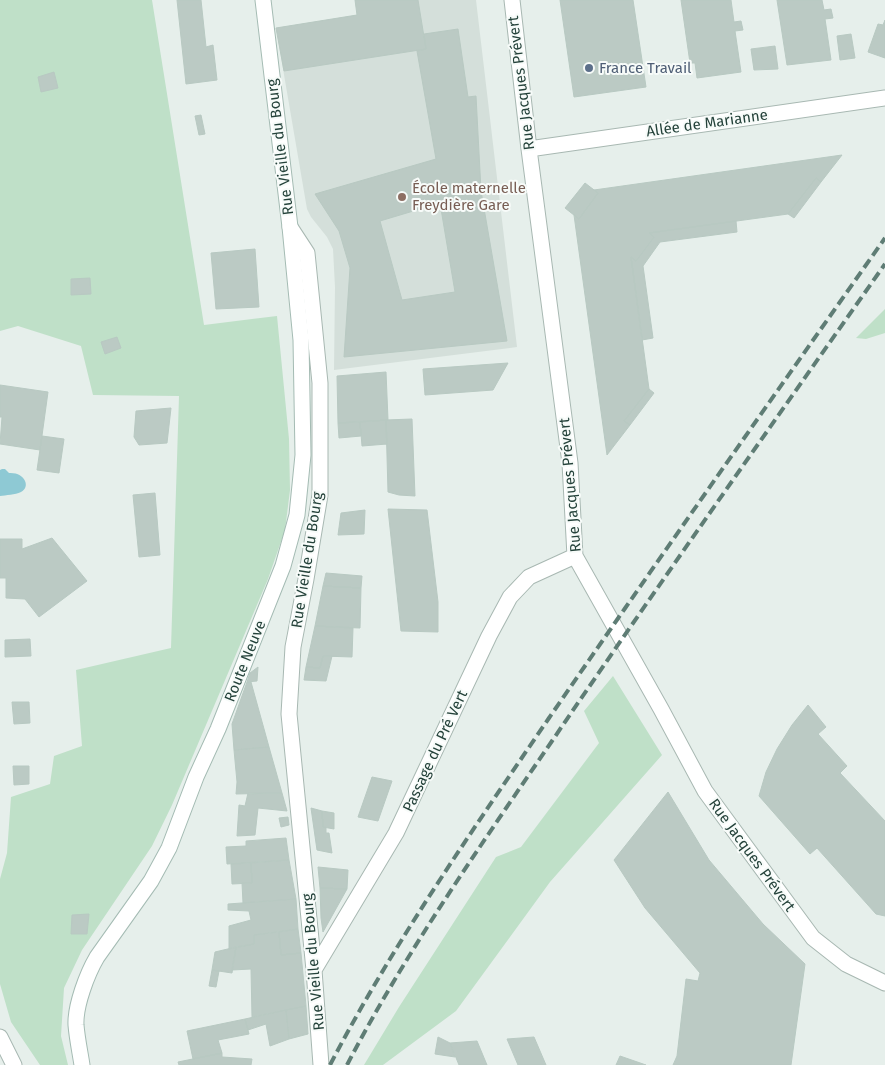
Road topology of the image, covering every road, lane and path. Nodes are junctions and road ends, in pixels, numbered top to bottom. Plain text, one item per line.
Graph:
1 (263, 0) edge
2 (512, 0) edge
3 (885, 98) edge
4 (529, 148) junction
5 (290, 226) junction
6 (575, 556) junction
7 (314, 970) junction
8 (885, 984) edge
9 (0, 1037) edge
10 (14, 1065) edge
11 (82, 1065) edge
12 (321, 1065) edge

1 - 5 street, Rue Vieille du Bourg
2 - 4 street, Rue Jacques Prévert
3 - 4 street, Allée de Marianne
4 - 6 street, Rue Jacques Prévert
5 - 7 street, Rue Vieille du Bourg
5 - 11 street, Route Neuve
6 - 7 street, Passage du Pré Vert
6 - 8 street, Rue Jacques Prévert
7 - 12 street, Rue Vieille du Bourg
9 - 10 street

